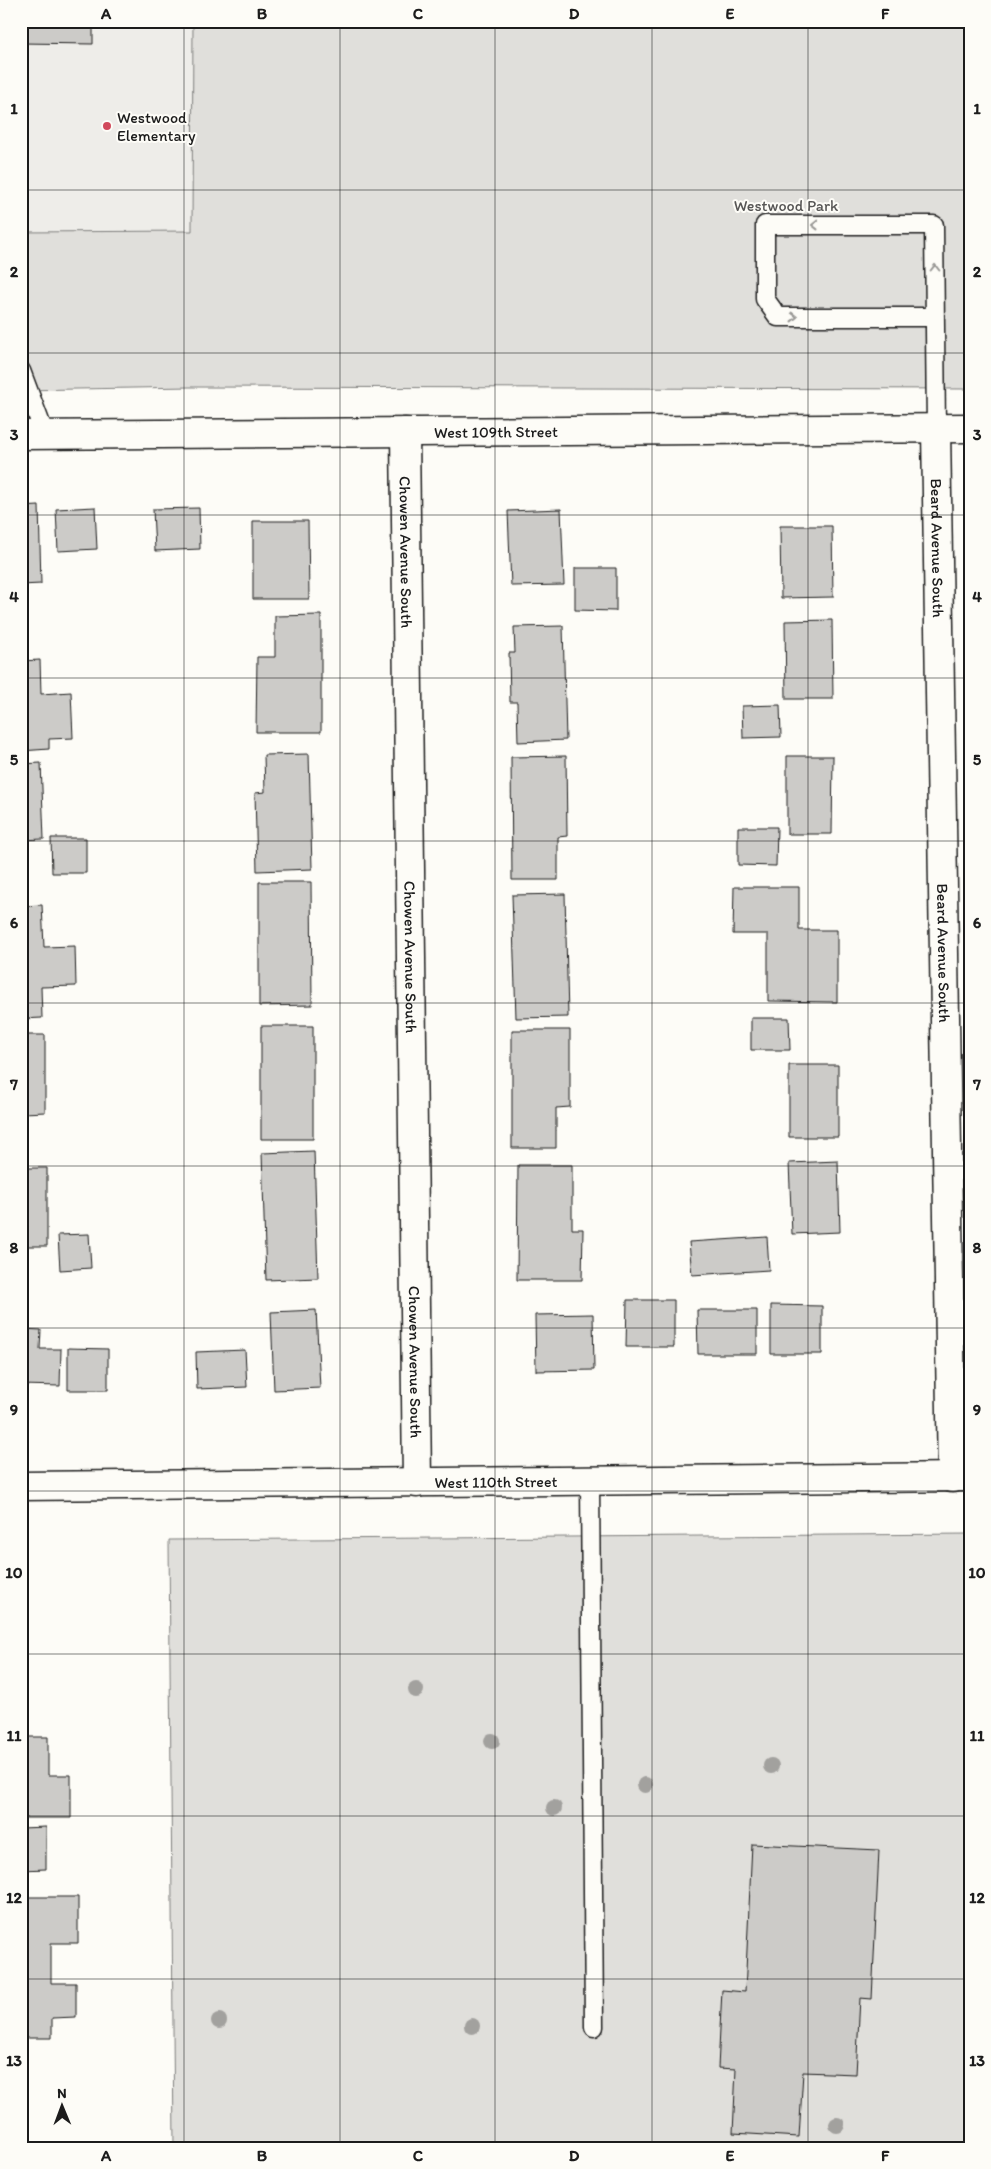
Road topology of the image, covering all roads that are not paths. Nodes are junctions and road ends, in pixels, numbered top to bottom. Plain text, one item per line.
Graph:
1 (935, 317) junction
2 (21, 371) edge
3 (970, 428) edge
4 (936, 429) junction
5 (405, 432) junction
6 (33, 435) edge
7 (961, 1477) edge
8 (590, 1481) junction
9 (417, 1483) junction
10 (21, 1486) edge
11 (594, 2027) dead end

1 -> 1 lane
1 - 4 lane
2 - 6 lane
3 - 4 street, West 109th Street
4 - 5 street, West 109th Street
4 - 7 street, Beard Avenue South
5 - 6 street, West 109th Street
5 - 9 street, Chowen Avenue South
7 - 8 street, West 110th Street
8 - 9 street, West 110th Street
8 - 11 lane
9 - 10 street, West 110th Street

